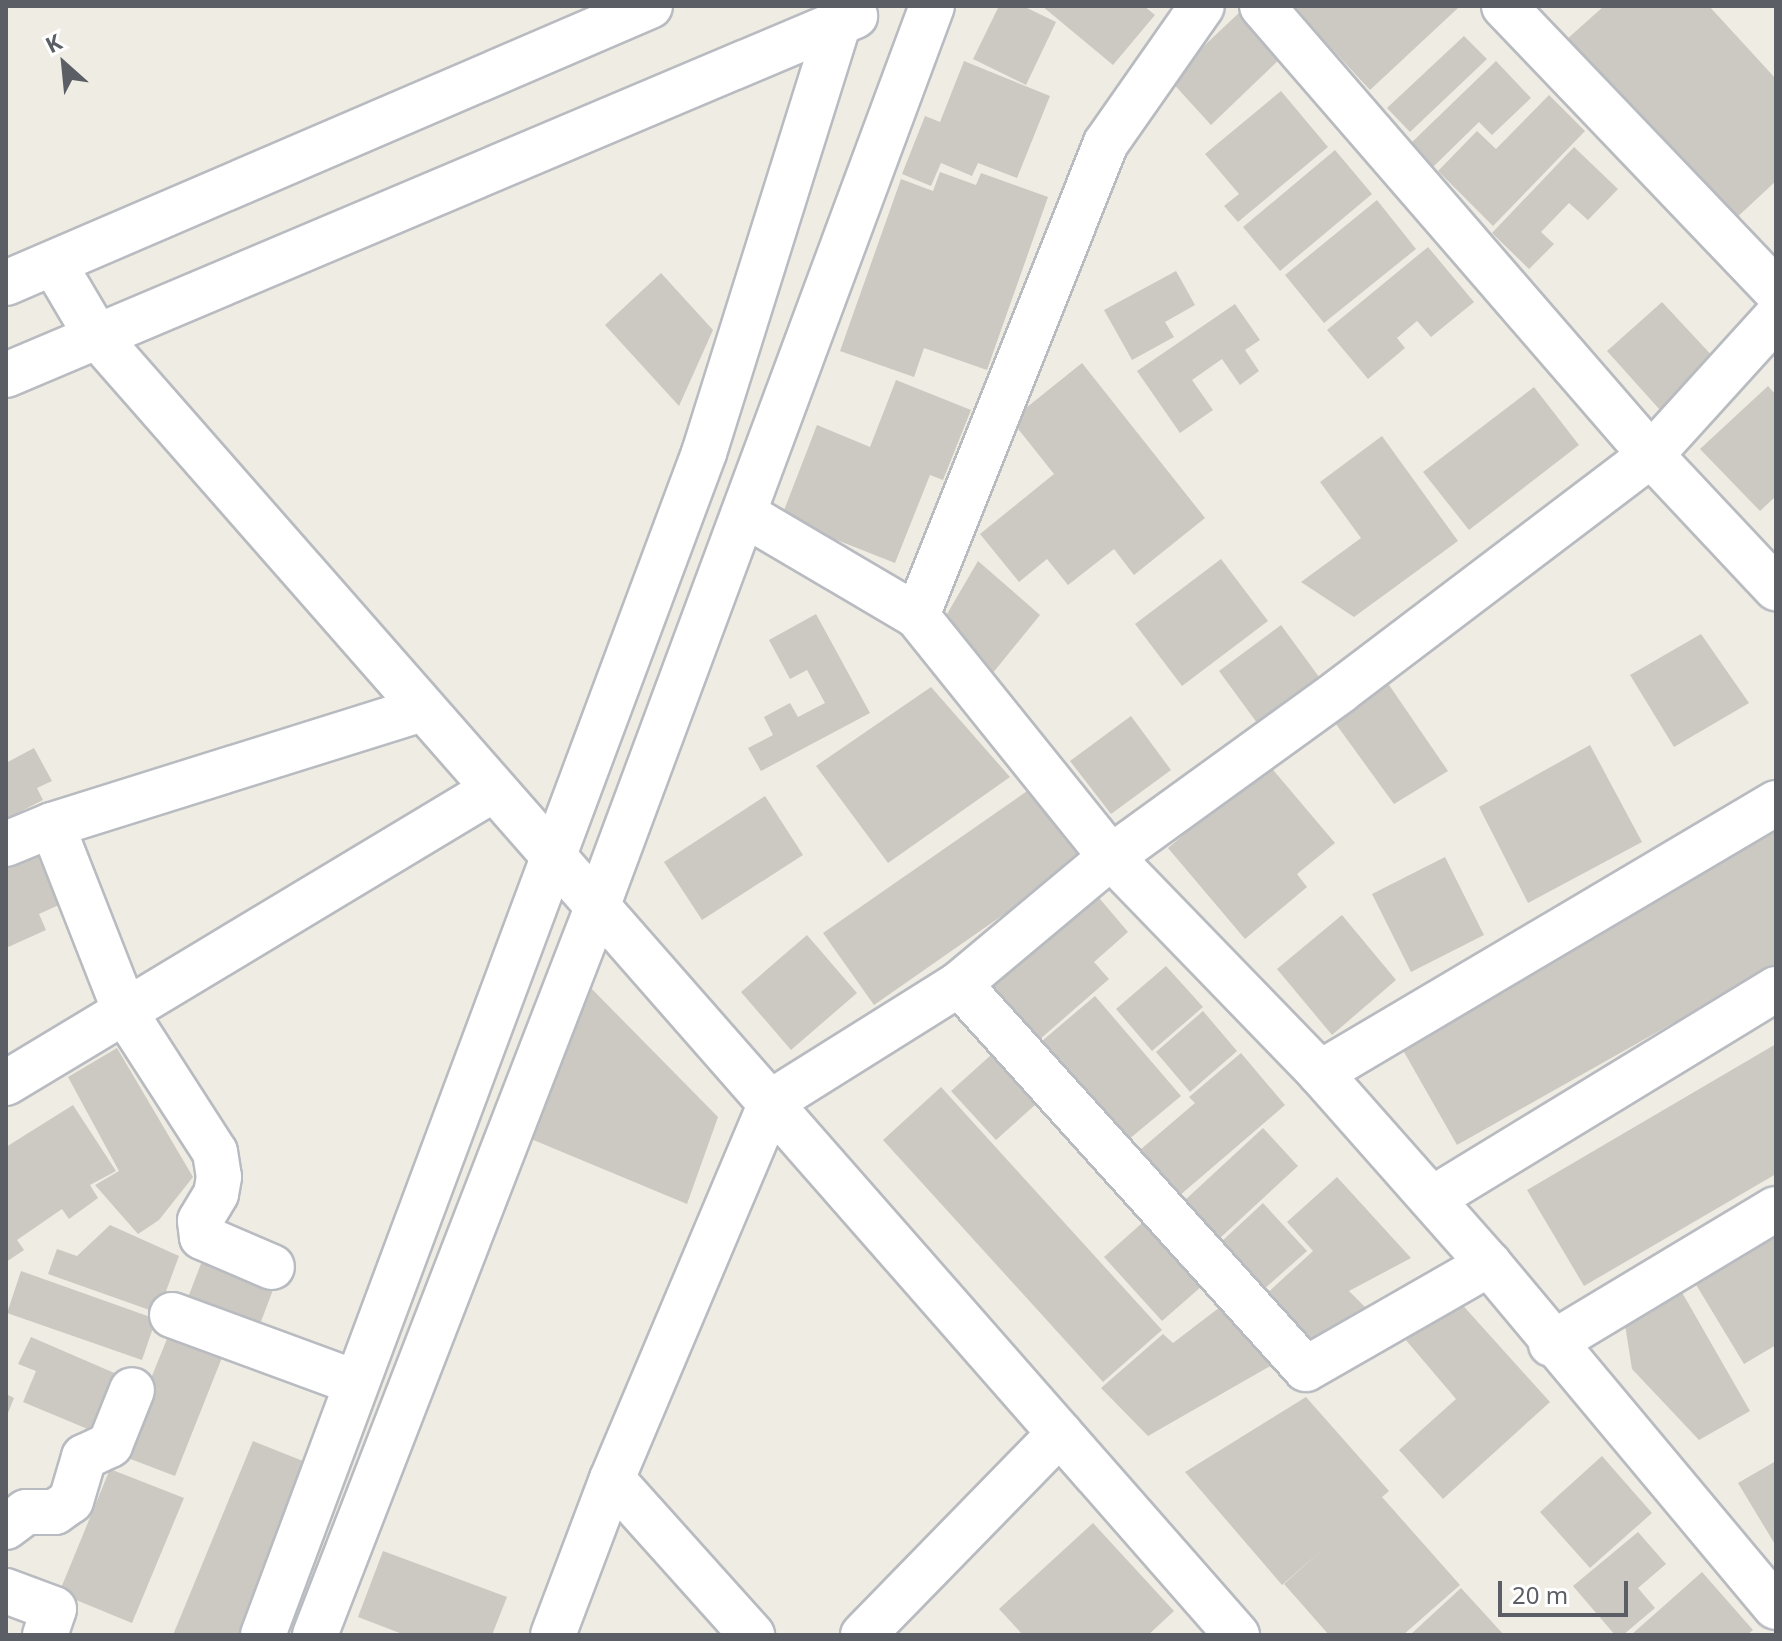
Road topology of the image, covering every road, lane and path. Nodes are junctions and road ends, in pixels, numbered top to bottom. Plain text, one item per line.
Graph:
1 (650, 6) edge
2 (932, 6) edge
3 (1202, 6) edge
4 (1262, 6) edge
5 (1504, 6) edge
6 (850, 13) edge
7 (54, 264) junction
8 (6, 283) edge
9 (1776, 291) edge
10 (1776, 317) edge
11 (96, 335) junction
12 (6, 375) edge
13 (1651, 455) junction
14 (744, 514) junction
15 (1776, 588) edge
16 (917, 616) junction
17 (422, 709) junction
18 (491, 791) junction
19 (1776, 803) edge
20 (52, 825) junction
21 (6, 844) edge
22 (551, 853) junction
23 (1111, 857) junction
24 (596, 910) junction
25 (959, 984) junction
26 (1776, 989) edge
27 (126, 1014) junction
28 (1320, 1073) junction
29 (6, 1083) edge
30 (771, 1102) junction
31 (1432, 1199) junction
32 (1776, 1209) edge
33 (1489, 1264) junction
34 (272, 1267) dead end
35 (172, 1315) dead end
36 (1551, 1344) junction
37 (354, 1382) junction
38 (132, 1390) dead end
39 (1060, 1433) junction
40 (612, 1479) junction
41 (6, 1527) edge
42 (6, 1591) edge
43 (1776, 1607) edge
44 (1776, 1622) edge
45 (45, 1635) edge
46 (263, 1635) edge
47 (315, 1635) edge
48 (553, 1635) edge
49 (752, 1635) edge
50 (863, 1635) edge
51 (1237, 1635) edge
52 (1761, 1635) edge

1 - 7 street
2 - 14 street
3 - 16 street
4 - 13 street
5 - 9 street
6 - 11 street
6 - 22 street
7 - 8 street
7 - 11 street
10 - 13 street
11 - 12 street
11 - 17 street
13 - 15 street
13 - 23 street
14 - 16 street
14 - 24 street
16 - 23 street
17 - 18 street
17 - 20 street
18 - 22 street
18 - 27 street
19 - 28 street
20 - 21 street
20 - 27 street
22 - 24 street
22 - 37 street
23 - 25 street
23 - 28 street
24 - 30 street
24 - 47 street
25 - 30 street
25 - 33 street
26 - 31 street
27 - 29 street
27 - 34 street
28 - 31 street
30 - 39 street
30 - 40 street
31 - 33 street
32 - 36 street
33 - 36 street
35 - 37 street
36 - 43 street
37 - 46 street
38 - 41 street
39 - 50 street
39 - 51 street
40 - 48 street
40 - 49 street
42 - 45 street
44 - 52 street

